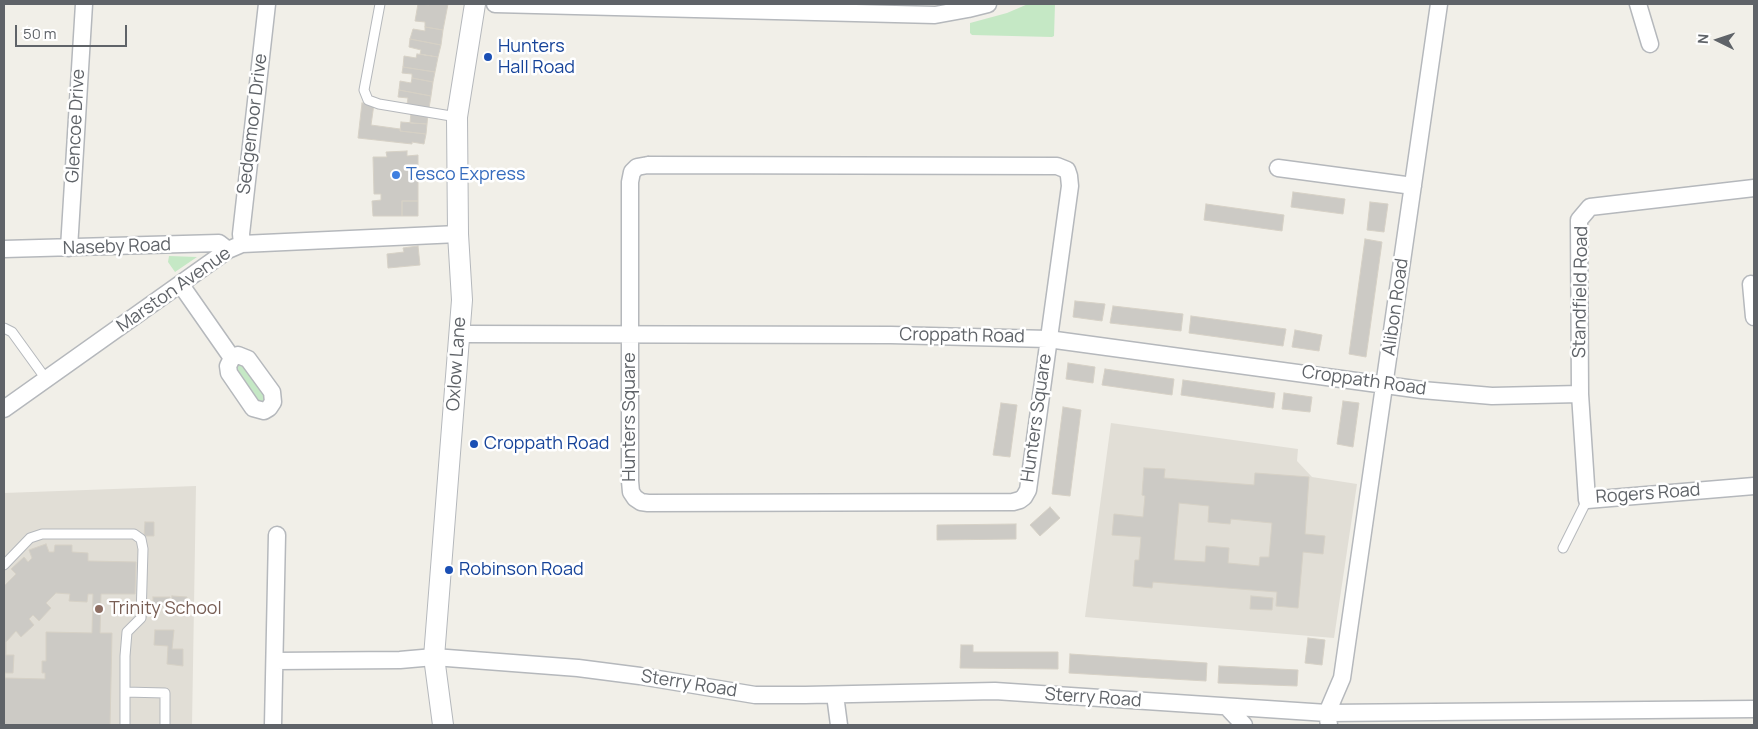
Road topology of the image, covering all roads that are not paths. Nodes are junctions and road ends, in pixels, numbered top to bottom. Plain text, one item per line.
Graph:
1 (84, 4) edge
2 (267, 4) edge
3 (380, 4) edge
4 (475, 4) edge
5 (495, 4) edge
6 (988, 4) edge
7 (1439, 4) edge
8 (1638, 4) edge
9 (847, 8) edge
10 (1650, 44) dead end
11 (457, 117) junction
12 (1278, 168) dead end
13 (1413, 186) junction
14 (1754, 188) edge
15 (458, 234) junction
16 (235, 247) junction
17 (69, 248) junction
18 (4, 249) edge
19 (1751, 284) dead end
20 (181, 285) junction
21 (1754, 317) edge
22 (4, 328) edge
23 (460, 334) junction
24 (630, 335) junction
25 (1048, 339) junction
26 (232, 358) dead end
27 (46, 379) junction
28 (1385, 384) junction
29 (1580, 394) junction
30 (4, 409) edge
31 (1754, 486) edge
32 (1588, 500) junction
33 (277, 535) dead end
34 (1563, 548) dead end
35 (4, 565) edge
36 (434, 657) junction
37 (275, 661) junction
38 (125, 692) junction
39 (835, 694) junction
40 (1227, 708) junction
41 (1754, 709) edge
42 (1328, 719) edge
43 (1532, 719) edge
44 (125, 725) edge
45 (165, 725) edge
46 (274, 725) edge
47 (444, 725) edge
48 (839, 725) edge
49 (1244, 725) edge

1 - 17 street, Glencoe Drive
2 - 16 street, Sedgemoor Drive
3 - 11 lane
4 - 11 street, Oxlow Lane
5 - 9 street
6 - 9 street
7 - 13 street, Alibon Road
8 - 10 street
11 - 15 street, Oxlow Lane
12 - 13 street
13 - 28 street, Alibon Road
14 - 29 street, Standfield Road
15 - 16 street, Marston Avenue
15 - 23 street, Oxlow Lane
16 - 17 street, Naseby Road
16 - 20 street, Marston Avenue
17 - 18 street, Naseby Road
19 - 21 street
20 - 26 street
20 - 27 street, Marston Avenue
22 - 27 lane
23 - 24 street, Croppath Road
23 - 36 street, Oxlow Lane
24 - 25 street, Croppath Road
24 - 25 street, Hunters Square
24 - 25 street, Hunters Square
25 - 28 street, Croppath Road
27 - 30 street, Marston Avenue
28 - 29 street, Croppath Road
28 - 42 street, Alibon Road
29 - 32 street, Rogers Road
31 - 32 street, Rogers Road
32 - 34 lane
33 - 37 street
35 - 38 lane
36 - 37 street
36 - 39 street, Sterry Road
36 - 47 street, Oxlow Lane
37 - 46 street
38 - 44 lane
38 - 45 lane
39 - 40 street, Sterry Road
39 - 48 street
40 - 42 street, Sterry Road
40 - 49 street
41 - 43 street, Sterry Road
42 - 43 street, Sterry Road

